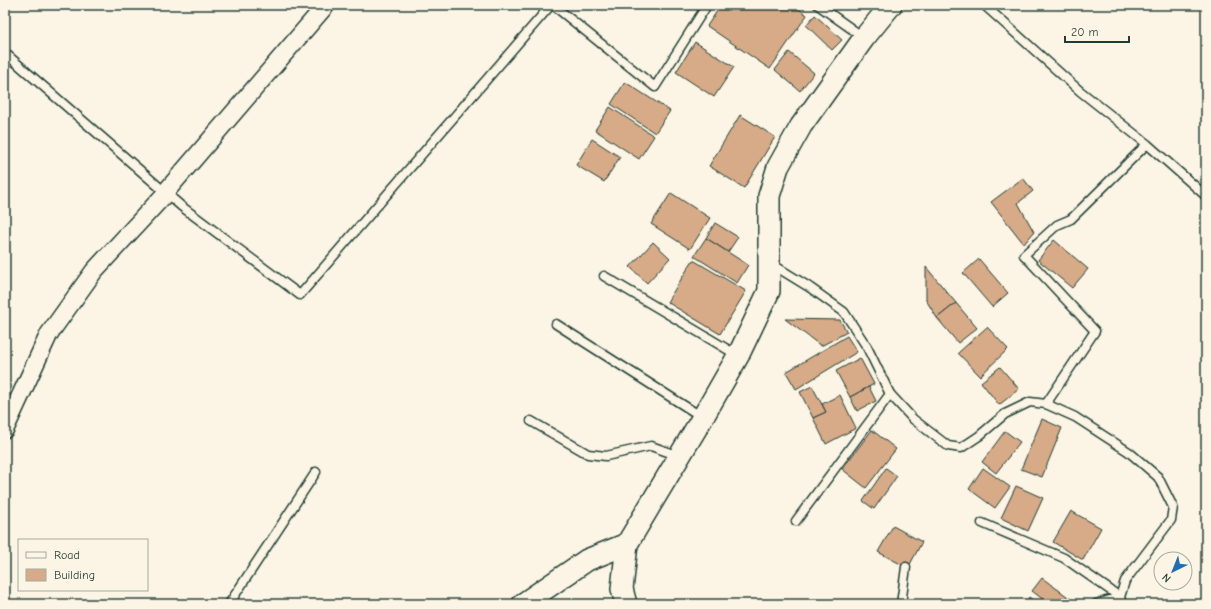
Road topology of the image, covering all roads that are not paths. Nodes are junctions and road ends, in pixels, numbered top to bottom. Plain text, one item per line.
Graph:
1 (326, 5) edge
2 (552, 5) edge
3 (707, 5) edge
4 (818, 5) edge
5 (891, 5) edge
6 (984, 5) edge
7 (864, 38) junction
8 (5, 53) edge
9 (1147, 144) junction
10 (166, 193) junction
11 (1206, 196) edge
12 (768, 262) junction
13 (604, 276) dead end
14 (556, 324) dead end
15 (738, 356) junction
16 (890, 394) junction
17 (1046, 404) junction
18 (703, 418) junction
19 (531, 421) dead end
20 (5, 429) edge
21 (680, 457) junction
22 (316, 472) dead end
23 (796, 521) dead end
24 (982, 523) dead end
25 (626, 544) junction
26 (906, 567) dead end
27 (1121, 601) edge
28 (229, 604) edge
29 (524, 604) edge
30 (626, 604) edge
31 (901, 604) edge
32 (1096, 604) edge

1 - 10 street
2 - 3 lane
2 - 10 lane
4 - 7 lane
5 - 7 street
6 - 9 lane
7 - 12 street
8 - 10 lane
9 - 11 lane
9 - 17 lane
10 - 20 street
12 - 15 street
12 - 16 lane
13 - 15 lane
14 - 18 lane
15 - 18 street
16 - 17 lane
16 - 23 lane
17 - 27 lane
18 - 21 street
19 - 21 lane
21 - 25 street
22 - 28 lane
24 - 27 lane
25 - 29 street
25 - 30 street
26 - 31 lane
27 - 32 lane

